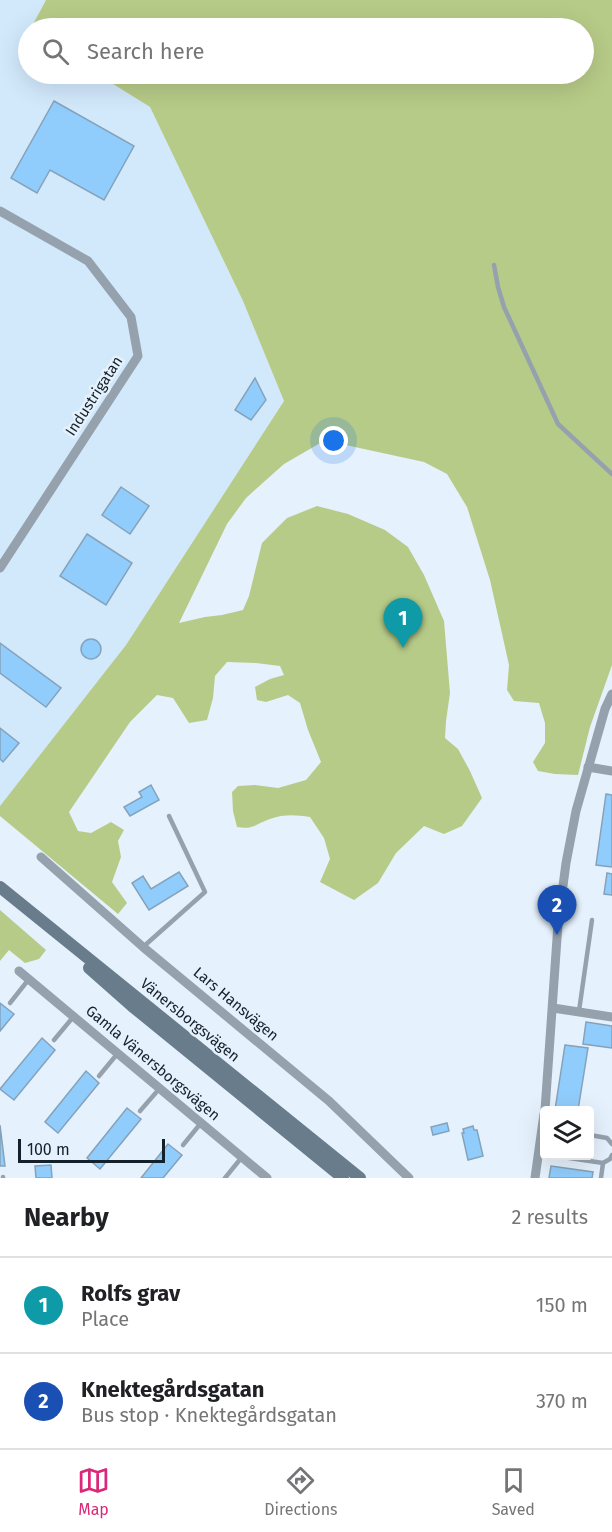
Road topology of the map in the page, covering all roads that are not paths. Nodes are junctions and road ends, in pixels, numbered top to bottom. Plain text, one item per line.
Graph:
1 (0, 211) edge
2 (494, 265) dead end
3 (612, 474) edge
4 (0, 568) edge
5 (612, 694) edge
6 (588, 767) junction
7 (612, 771) edge
8 (169, 816) dead end
9 (41, 857) dead end
10 (0, 889) edge
11 (592, 920) dead end
12 (143, 947) junction
13 (19, 971) dead end
14 (29, 979) junction
15 (10, 1003) dead end
16 (553, 1008) junction
17 (579, 1011) junction
18 (74, 1016) junction
19 (612, 1017) edge
20 (54, 1040) dead end
21 (118, 1053) junction
22 (99, 1076) dead end
23 (160, 1088) junction
24 (545, 1106) edge
25 (140, 1111) dead end
26 (201, 1123) junction
27 (594, 1136) edge
28 (612, 1144) edge
29 (183, 1145) dead end
30 (612, 1155) edge
31 (242, 1157) junction
32 (540, 1160) edge
33 (585, 1160) edge
34 (603, 1163) junction
35 (225, 1178) edge
36 (267, 1178) edge
37 (342, 1178) edge
38 (360, 1178) edge
39 (409, 1178) edge
40 (536, 1178) edge
41 (601, 1178) edge

1 - 4 street, Industrigatan
2 - 3 lane
5 - 6 street
6 - 7 street
6 - 16 street
8 - 12 lane
9 - 12 street, Lars Hansvägen
10 - 37 main road, Vänersborgsvägen
10 - 38 main road, Vänersborgsvägen
11 - 17 lane
12 - 39 street, Lars Hansvägen
13 - 14 street, Gamla Vänersborgsvägen
14 - 15 lane
14 - 18 street, Gamla Vänersborgsvägen
16 - 17 street
16 - 24 street
17 - 19 street
18 - 20 lane
18 - 21 street, Gamla Vänersborgsvägen
21 - 22 lane
21 - 23 street, Gamla Vänersborgsvägen
23 - 25 lane
23 - 26 street, Gamla Vänersborgsvägen
26 - 29 lane
26 - 31 street, Gamla Vänersborgsvägen
27 - 28 lane
30 - 34 lane
31 - 35 lane
31 - 36 street, Gamla Vänersborgsvägen
32 - 40 street
33 - 34 lane
34 - 41 lane

